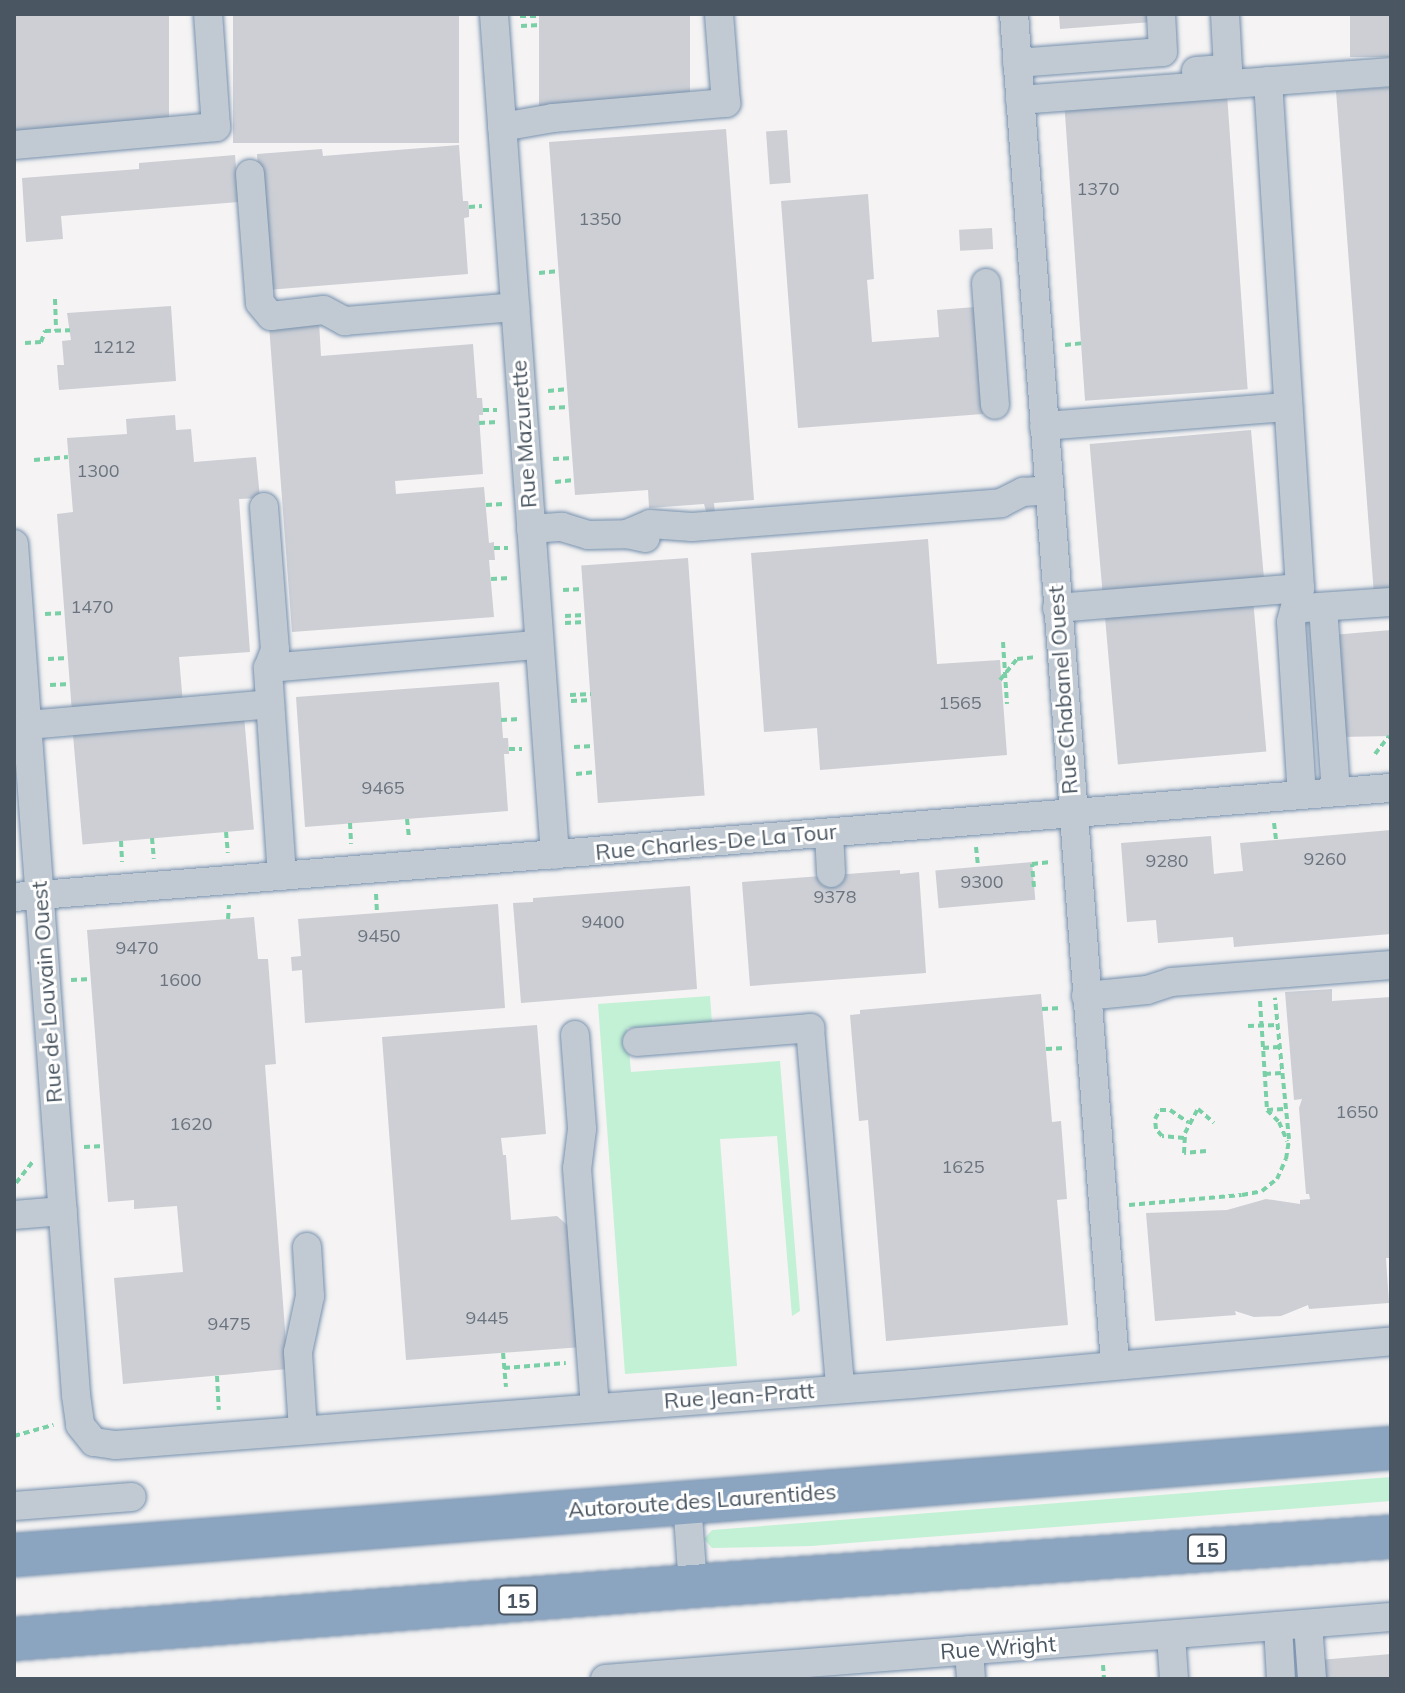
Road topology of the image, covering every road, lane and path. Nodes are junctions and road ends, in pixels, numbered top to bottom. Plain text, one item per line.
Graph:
1 (208, 14) edge
2 (719, 14) edge
3 (1014, 14) edge
4 (1161, 14) edge
5 (1225, 14) edge
6 (507, 15) edge
7 (539, 16) edge
8 (540, 25) dead end
9 (521, 26) dead end
10 (1391, 72) edge
11 (1229, 76) junction
12 (1268, 81) junction
13 (1019, 83) junction
14 (502, 127) junction
15 (14, 145) edge
16 (250, 174) dead end
17 (482, 206) dead end
18 (469, 207) dead end
19 (559, 271) dead end
20 (539, 273) dead end
21 (986, 283) dead end
22 (55, 299) dead end
23 (515, 307) junction
24 (70, 330) dead end
25 (56, 331) junction
26 (25, 343) dead end
27 (1083, 343) dead end
28 (1065, 345) dead end
29 (568, 389) dead end
30 (548, 391) dead end
31 (995, 405) dead end
32 (569, 407) dead end
33 (1288, 407) junction
34 (549, 408) dead end
35 (483, 410) dead end
36 (498, 410) dead end
37 (498, 422) dead end
38 (479, 423) dead end
39 (1044, 426) junction
40 (68, 457) dead end
41 (573, 458) dead end
42 (553, 459) dead end
43 (34, 460) dead end
44 (574, 480) dead end
45 (555, 482) dead end
46 (1049, 490) junction
47 (504, 504) dead end
48 (486, 505) dead end
49 (264, 507) dead end
50 (531, 529) junction
51 (14, 544) edge
52 (494, 548) dead end
53 (508, 548) dead end
54 (510, 578) dead end
55 (491, 579) dead end
56 (583, 589) dead end
57 (563, 590) dead end
58 (1297, 598) junction
59 (1391, 602) edge
60 (1323, 607) junction
61 (1057, 608) junction
62 (65, 613) dead end
63 (45, 614) dead end
64 (585, 615) dead end
65 (565, 616) dead end
66 (585, 622) dead end
67 (565, 623) dead end
68 (1003, 642) dead end
69 (539, 645) junction
70 (1035, 657) dead end
71 (68, 658) dead end
72 (48, 659) dead end
73 (268, 668) junction
74 (1005, 673) junction
75 (1000, 680) dead end
76 (70, 684) dead end
77 (50, 685) dead end
78 (591, 697) dead end
79 (570, 698) dead end
80 (270, 704) junction
81 (1007, 704) dead end
82 (22, 718) edge
83 (520, 719) dead end
84 (501, 720) dead end
85 (1389, 736) edge
86 (594, 746) dead end
87 (574, 747) dead end
88 (509, 749) dead end
89 (522, 749) dead end
90 (1375, 754) dead end
91 (596, 772) dead end
92 (576, 774) dead end
93 (1391, 788) edge
94 (1336, 792) junction
95 (1302, 795) junction
96 (1072, 814) junction
97 (407, 819) dead end
98 (350, 823) dead end
99 (1274, 823) dead end
100 (226, 832) dead end
101 (829, 833) junction
102 (152, 838) dead end
103 (409, 839) dead end
104 (1276, 840) dead end
105 (121, 841) dead end
106 (351, 844) dead end
107 (976, 847) dead end
108 (228, 853) dead end
109 (555, 855) junction
110 (154, 859) dead end
111 (122, 862) dead end
112 (1051, 862) dead end
113 (978, 866) dead end
114 (831, 873) dead end
115 (282, 876) junction
116 (1034, 887) dead end
117 (376, 894) dead end
118 (27, 896) edge
119 (229, 905) dead end
120 (377, 913) dead end
121 (228, 919) dead end
122 (1391, 965) edge
123 (91, 979) dead end
124 (71, 980) dead end
125 (1274, 988) dead end
126 (1259, 989) dead end
127 (1074, 1002) junction
128 (1042, 1009) dead end
129 (1262, 1025) junction
130 (1277, 1025) junction
131 (1248, 1026) dead end
132 (575, 1035) dead end
133 (637, 1042) dead end
134 (1279, 1047) junction
135 (1065, 1048) dead end
136 (1263, 1048) junction
137 (1046, 1049) dead end
138 (1281, 1073) junction
139 (1265, 1074) junction
140 (1285, 1109) junction
141 (1267, 1110) junction
142 (1188, 1122) junction
143 (1214, 1123) dead end
144 (1184, 1138) junction
145 (104, 1146) dead end
146 (84, 1147) dead end
147 (1288, 1148) junction
148 (1206, 1151) dead end
149 (33, 1161) dead end
150 (16, 1183) edge
151 (1262, 1191) junction
152 (1266, 1199) dead end
153 (1129, 1205) dead end
154 (63, 1211) junction
155 (14, 1215) edge
156 (307, 1247) dead end
157 (1391, 1341) edge
158 (503, 1353) dead end
159 (581, 1362) dead end
160 (1115, 1365) junction
161 (504, 1368) junction
162 (217, 1376) dead end
163 (506, 1387) dead end
164 (840, 1389) junction
165 (595, 1407) junction
166 (219, 1410) dead end
167 (53, 1425) dead end
168 (303, 1430) junction
169 (14, 1436) edge
170 (89, 1438) joint
171 (1391, 1448) edge
172 (132, 1497) dead end
173 (81, 1501) junction
174 (687, 1502) junction
175 (14, 1506) edge
176 (1391, 1537) edge
177 (84, 1549) junction
178 (14, 1555) edge
179 (693, 1586) junction
180 (1391, 1617) edge
181 (1308, 1624) junction
182 (1278, 1626) junction
183 (1171, 1635) junction
184 (14, 1639) edge
185 (969, 1650) junction
186 (1102, 1658) dead end
187 (635, 1677) edge
188 (605, 1679) edge
189 (971, 1679) edge
190 (1104, 1679) edge
191 (1174, 1679) edge
192 (1281, 1679) edge
193 (1312, 1679) edge

1 - 15 street
2 - 14 street
3 - 13 street, Rue Chabanel Ouest
4 - 13 street
5 - 11 street
6 - 7 path
6 - 14 street, Rue Mazurette
8 - 9 path
10 - 12 street
11 - 12 street
11 - 13 street
12 - 33 street
13 - 39 street, Rue Chabanel Ouest
14 - 23 street, Rue Mazurette
16 - 23 street
17 - 18 path
19 - 20 path
21 - 31 street
22 - 25 path
23 - 50 street, Rue Mazurette
24 - 25 path
25 - 26 path
27 - 28 path
29 - 30 path
32 - 34 path
33 - 39 street
33 - 58 street
35 - 36 path
37 - 38 path
39 - 46 street, Rue Chabanel Ouest
40 - 43 path
41 - 42 path
44 - 45 path
46 - 50 street
46 - 61 street, Rue Chabanel Ouest
47 - 48 path
49 - 73 street
50 - 69 street, Rue Mazurette
51 - 82 street, Rue de Louvain Ouest
52 - 53 path
54 - 55 path
56 - 57 path
58 - 60 street
58 - 61 street
58 - 95 street
59 - 60 street
60 - 94 street
61 - 96 street, Rue Chabanel Ouest
62 - 63 path
64 - 65 path
66 - 67 path
68 - 74 path
69 - 73 street
69 - 109 street, Rue Mazurette
70 - 74 path
71 - 72 path
73 - 80 street
74 - 75 path
74 - 81 path
76 - 77 path
78 - 79 path
80 - 82 street
80 - 115 street
82 - 118 street, Rue de Louvain Ouest
83 - 84 path
85 - 90 path
86 - 87 path
88 - 89 path
91 - 92 path
93 - 94 street, Rue Charles-De La Tour
94 - 95 street, Rue Charles-De La Tour
95 - 96 street, Rue Charles-De La Tour
96 - 101 street, Rue Charles-De La Tour
96 - 127 street, Rue Chabanel Ouest
97 - 103 path
98 - 106 path
99 - 104 path
100 - 108 path
101 - 109 street, Rue Charles-De La Tour
101 - 114 street
102 - 110 path
105 - 111 path
107 - 113 path
109 - 115 street, Rue Charles-De La Tour
112 - 116 path
115 - 118 street, Rue Charles-De La Tour
117 - 120 path
118 - 154 street, Rue de Louvain Ouest
119 - 121 path
122 - 127 street
123 - 124 path
125 - 130 path
126 - 129 path
127 - 128 path
127 - 160 street, Rue Chabanel Ouest
129 - 130 path
129 - 131 path
129 - 136 path
130 - 134 path
132 - 165 street
133 - 164 street
134 - 136 path
134 - 138 path
135 - 137 path
136 - 139 path
138 - 139 path
138 - 140 path
139 - 141 path
140 - 141 path
140 - 147 path
141 - 147 path
142 - 143 path
142 - 144 path
142 - 144 path
144 - 148 path
145 - 146 path
147 - 151 path
149 - 150 path
151 - 152 path
151 - 153 path
154 - 155 street
154 - 170 street, Rue de Louvain Ouest
156 - 168 street
157 - 160 street, Rue Jean-Pratt
158 - 161 path
159 - 161 path
160 - 164 street, Rue Jean-Pratt
161 - 163 path
162 - 166 path
164 - 165 street, Rue Jean-Pratt
165 - 168 street, Rue Jean-Pratt
167 - 169 path
168 - 170 street, Rue Jean-Pratt
171 - 174 highway, Autoroute des Laurentides
172 - 173 street
173 - 175 street
173 - 177 street
174 - 177 highway, Autoroute des Laurentides
174 - 179 street
176 - 179 highway, 15
177 - 178 highway, Autoroute des Laurentides
179 - 184 highway, 15
180 - 181 street, Rue Wright
181 - 182 street, Rue Wright
181 - 193 street
182 - 183 street, Rue Wright
182 - 192 street
183 - 185 street, Rue Wright
183 - 191 street
185 - 187 street, Rue Wright
185 - 189 street
186 - 190 path
187 - 188 street, Rue Wright

